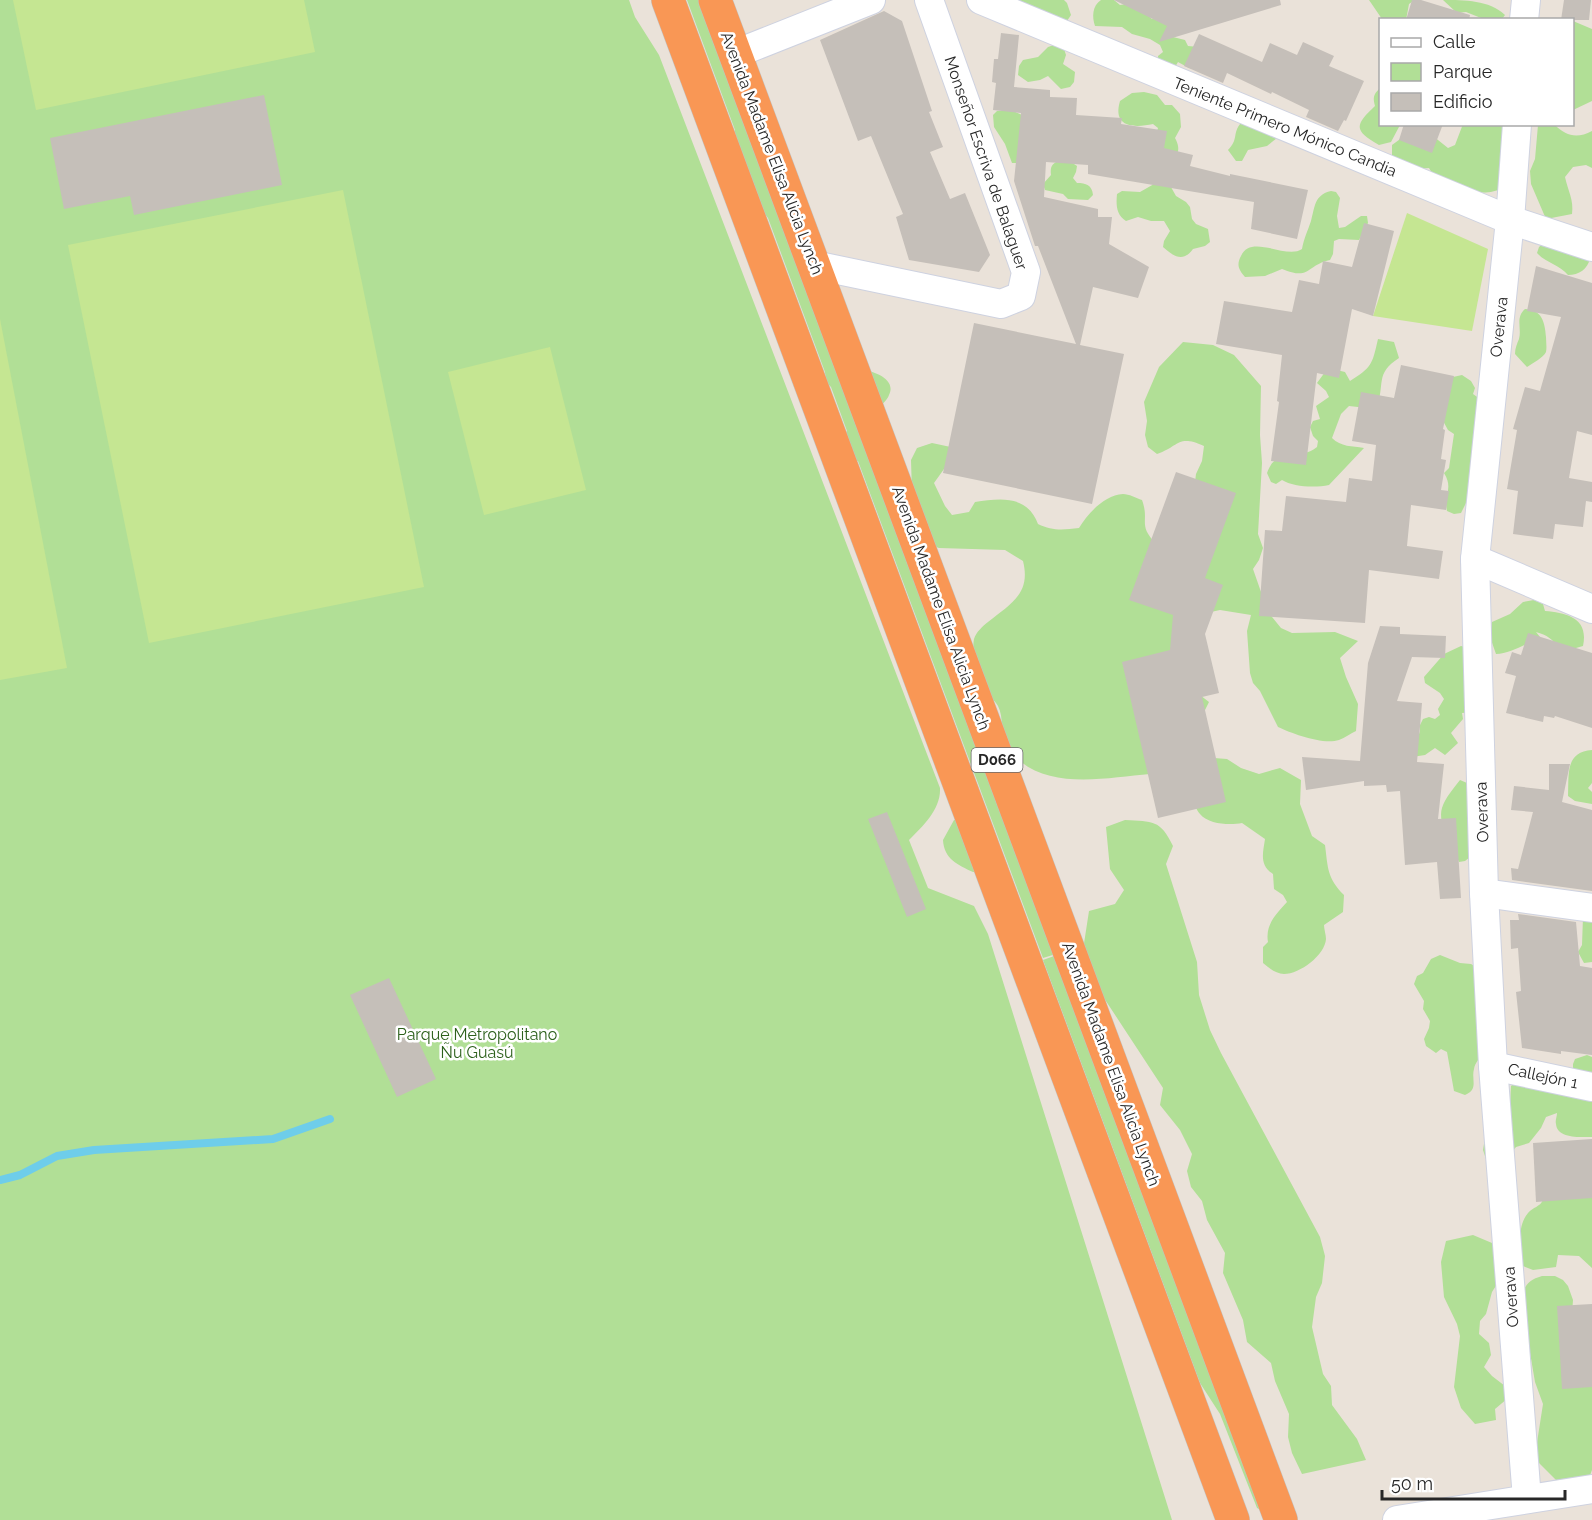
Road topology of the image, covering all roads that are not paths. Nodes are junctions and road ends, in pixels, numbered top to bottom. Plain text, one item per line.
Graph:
1 (668, 0) edge
2 (715, 0) edge
3 (871, 0) edge
4 (929, 0) edge
5 (1526, 0) edge
6 (994, 3) edge
7 (1524, 18) edge
8 (735, 54) junction
9 (1517, 126) edge
10 (1510, 220) junction
11 (1592, 247) edge
12 (814, 265) junction
13 (1475, 559) junction
14 (1592, 609) edge
15 (1484, 893) junction
16 (1592, 908) edge
17 (1493, 1066) junction
18 (1592, 1087) edge
19 (1181, 1382) junction
20 (1592, 1489) edge
21 (1527, 1499) junction
22 (1233, 1520) edge
23 (1250, 1520) edge
24 (1281, 1520) edge
25 (1397, 1520) edge

1 - 19 highway, D066
2 - 8 highway, Avenida Madame Elisa Alicia Lynch / D066
3 - 8 street
4 - 12 street, Monseñor Escriva de Balaguer
5 - 7 street
6 - 10 street, Teniente Primero Mónico Candia
8 - 12 highway, Avenida Madame Elisa Alicia Lynch / D066
9 - 10 street, Overava
10 - 11 street, Teniente Primero Mónico Candia
10 - 13 street, Overava
12 - 24 highway, Avenida Madame Elisa Alicia Lynch / D066
13 - 14 street
13 - 15 street, Overava
15 - 16 street
15 - 17 street, Overava
17 - 18 street, Callejón 1
17 - 21 street, Overava
19 - 22 highway, D066
19 - 23 highway
20 - 21 street
21 - 25 street

